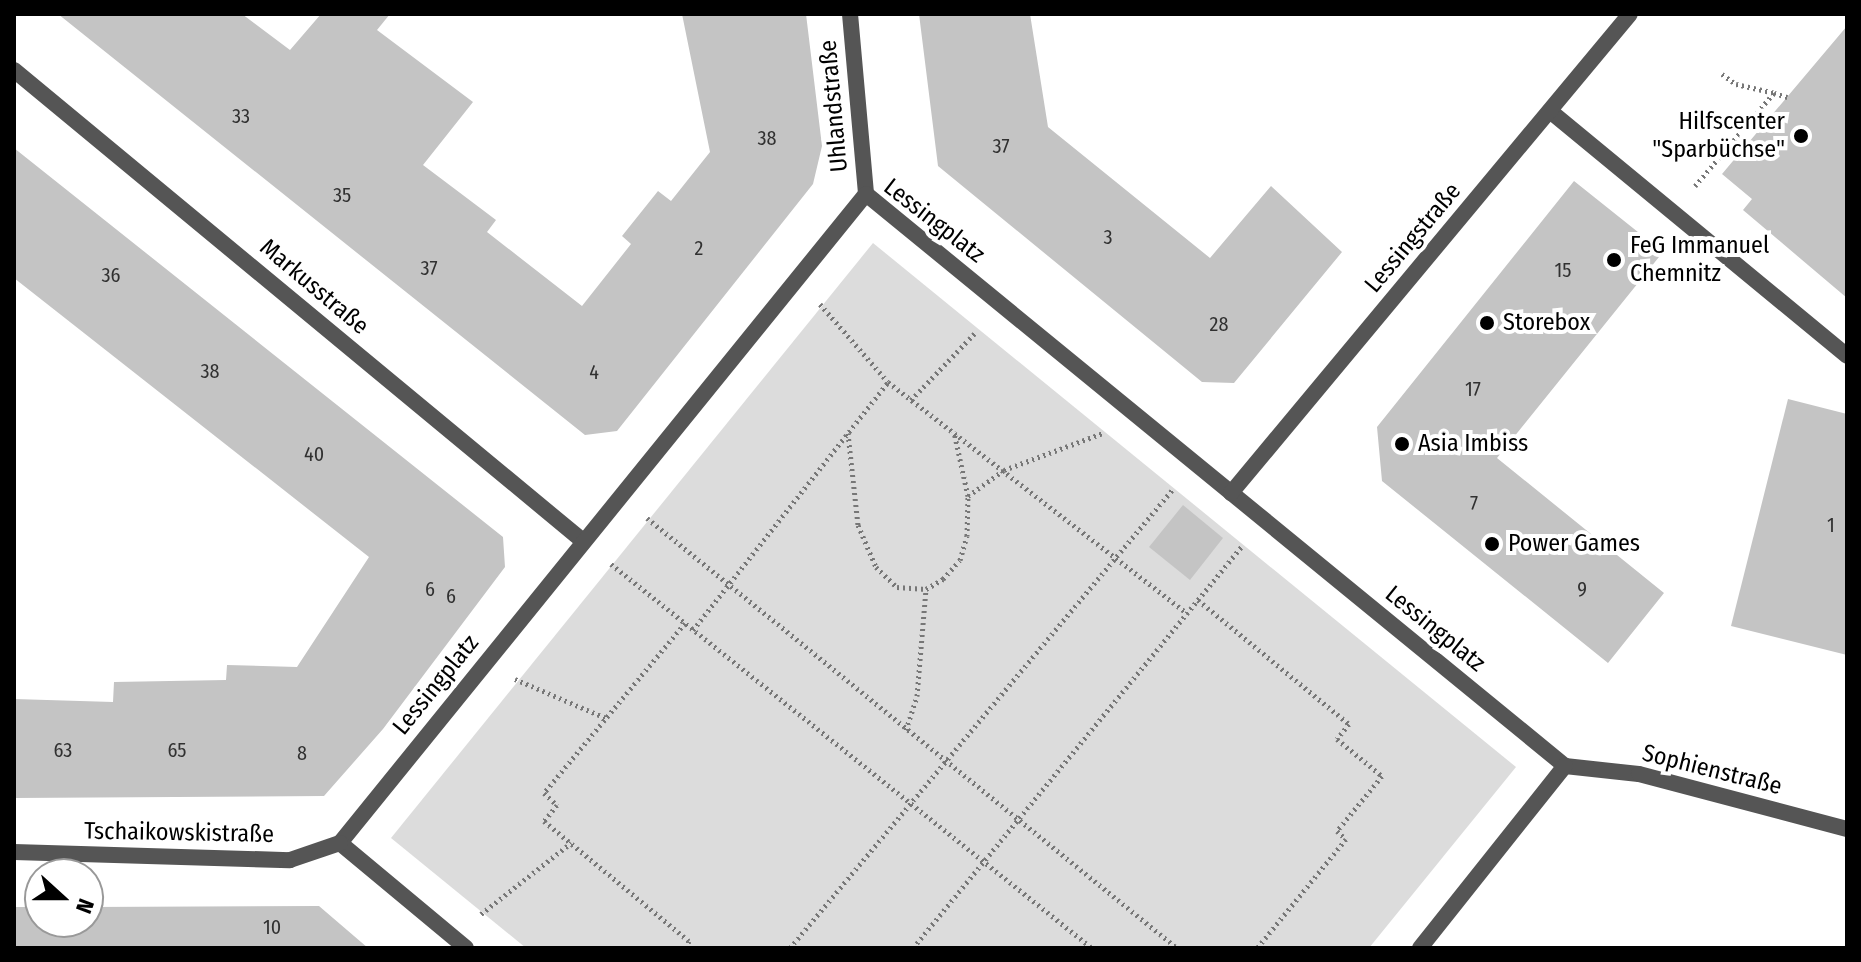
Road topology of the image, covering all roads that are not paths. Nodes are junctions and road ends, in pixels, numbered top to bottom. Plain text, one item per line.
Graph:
1 (850, 14) edge
2 (1630, 14) edge
3 (14, 70) edge
4 (1550, 111) junction
5 (866, 194) junction
6 (1847, 356) edge
7 (1231, 493) junction
8 (583, 541) junction
9 (1565, 766) junction
10 (1847, 829) edge
11 (340, 843) junction
12 (14, 852) edge
13 (466, 948) edge
14 (1420, 948) edge

1 - 5 street, Uhlandstraße
2 - 4 street, Lessingstraße
3 - 8 street, Markusstraße
4 - 6 street
4 - 7 street, Lessingstraße
5 - 7 street, Lessingplatz
5 - 8 street, Lessingplatz
7 - 9 street, Lessingplatz
8 - 11 street, Lessingplatz
9 - 10 street, Sophienstraße
9 - 14 street
11 - 12 street, Tschaikowskistraße
11 - 13 street

